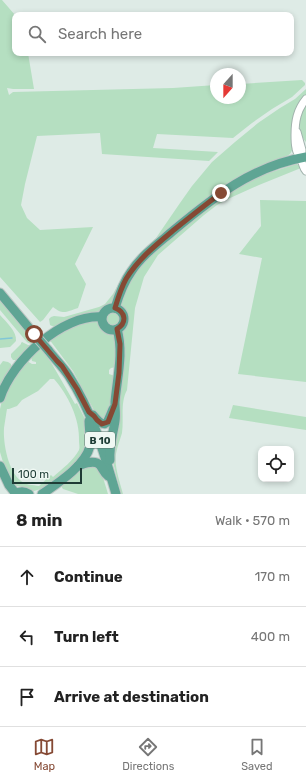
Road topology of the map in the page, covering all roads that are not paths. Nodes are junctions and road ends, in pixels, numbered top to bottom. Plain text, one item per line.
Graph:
1 (306, 99) edge
2 (295, 126) junction
3 (299, 138) junction
4 (306, 144) edge
5 (303, 157) edge
6 (306, 171) edge
7 (0, 293) edge
8 (115, 308) junction
9 (102, 317) junction
10 (117, 329) junction
11 (0, 398) edge
12 (115, 404) junction
13 (89, 416) junction
14 (0, 466) edge
15 (78, 466) junction
16 (108, 473) junction
17 (15, 494) edge
18 (29, 494) edge
19 (42, 494) edge
20 (113, 494) edge
21 (116, 494) edge

1 - 2 street
2 - 3 street
2 - 5 street
3 - 4 street
3 - 5 street
5 - 6 street
5 - 8 main road
7 - 13 main road, B 10, bridge
8 - 9 main road
8 - 10 main road
9 - 10 main road
9 - 11 main road
10 - 12 main road
12 - 13 main road
12 - 16 main road
13 - 15 main road
13 - 16 main road, B 10
14 - 17 main road
15 - 16 main road
15 - 19 main road
16 - 20 main road, B 10
16 - 21 main road, B 10
17 - 18 main road

